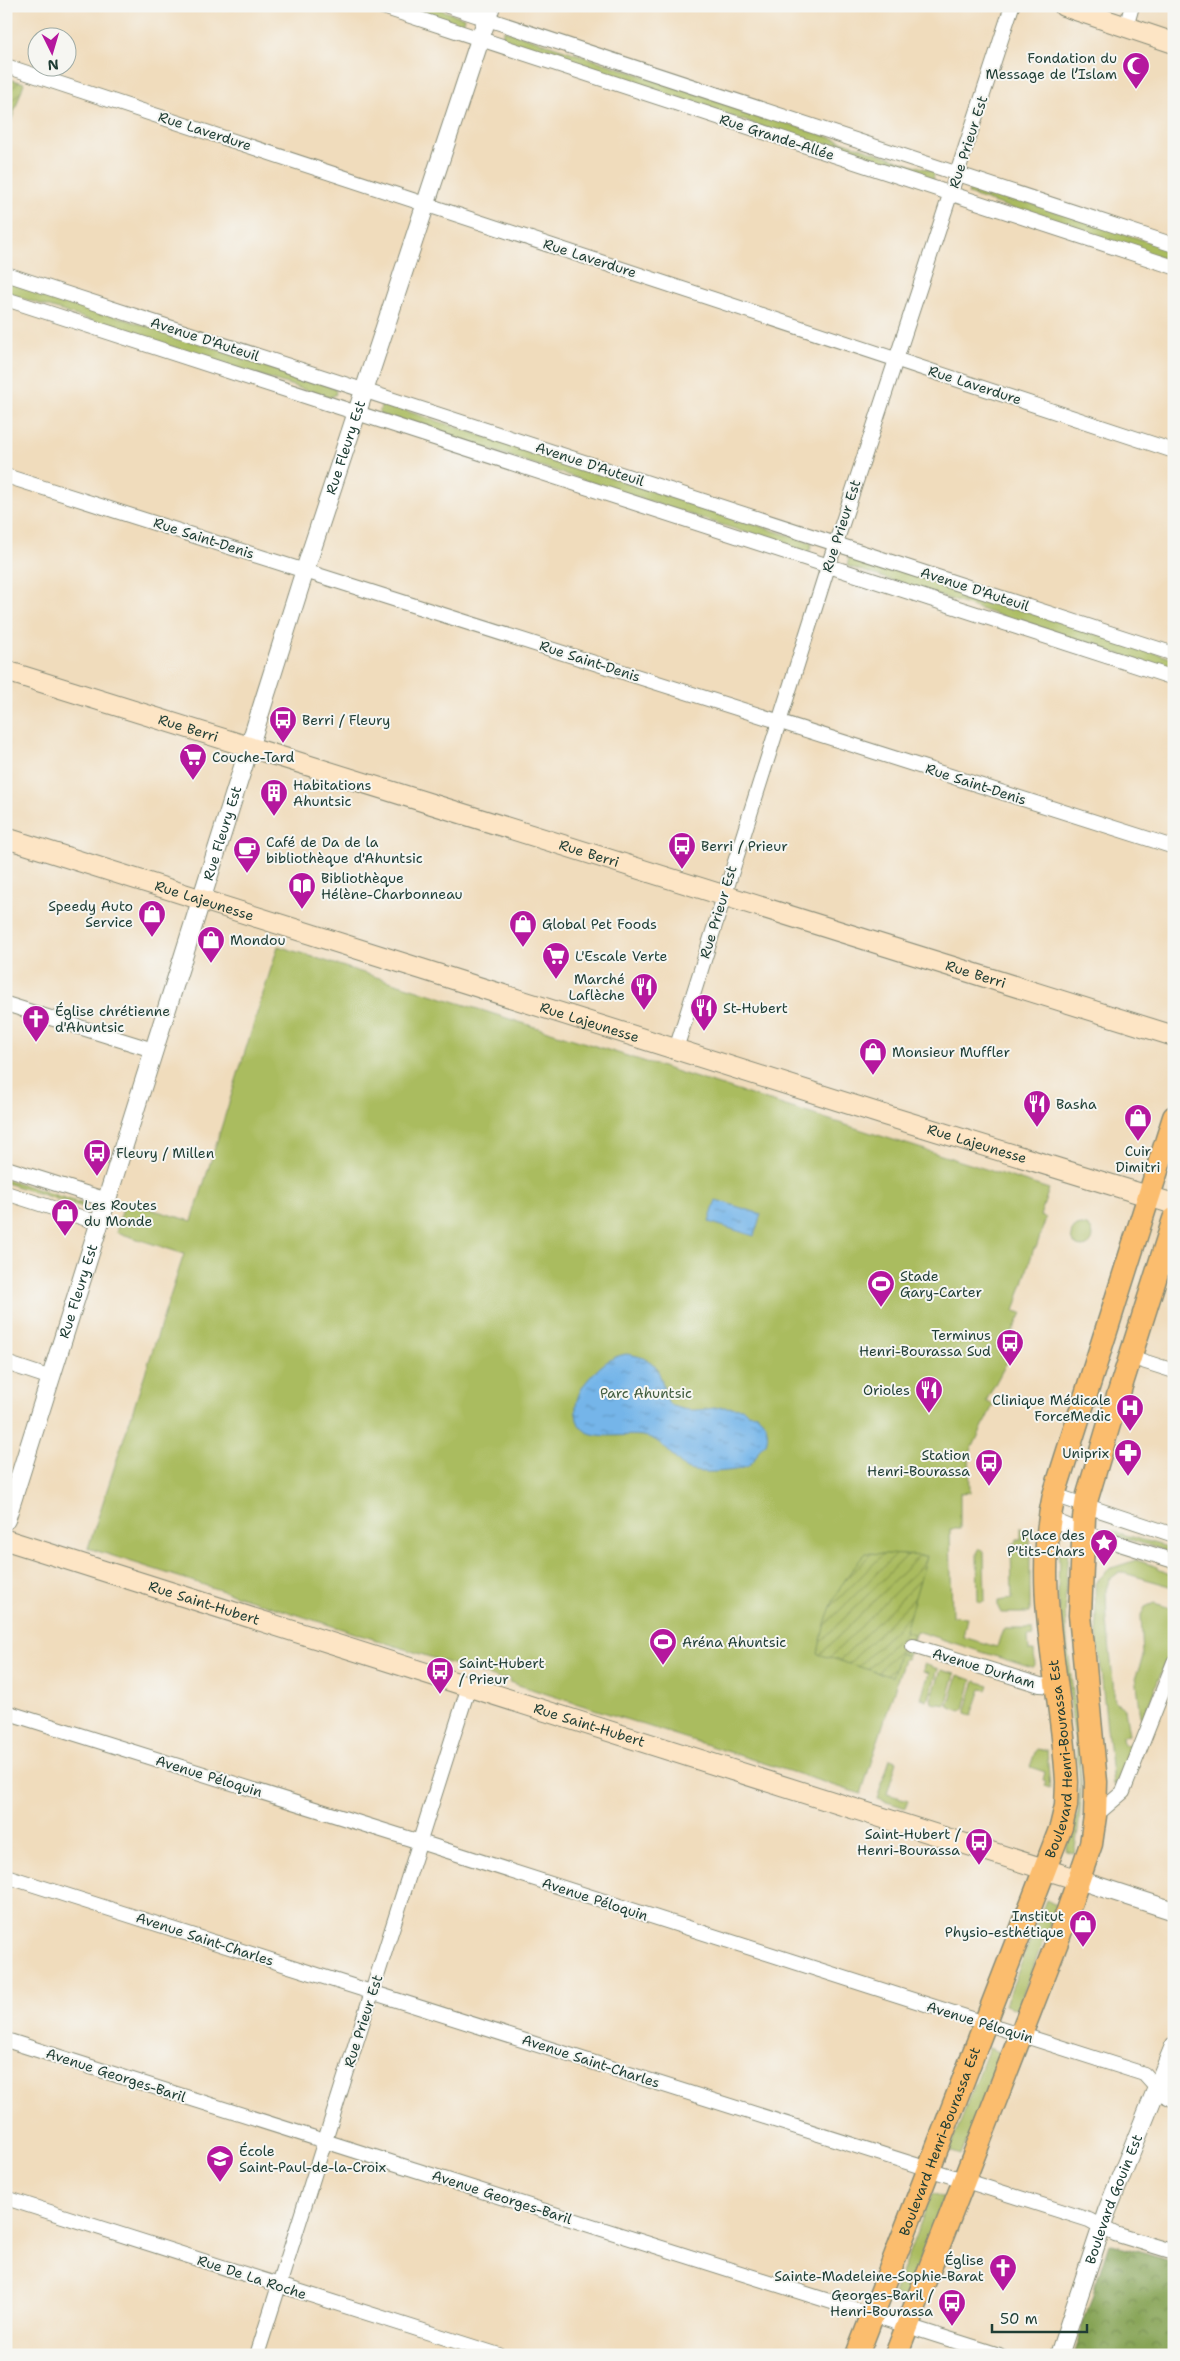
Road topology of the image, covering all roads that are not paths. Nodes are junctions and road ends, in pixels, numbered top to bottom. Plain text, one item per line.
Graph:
1 (380, 6) edge
2 (448, 6) edge
3 (1012, 6) edge
4 (1064, 6) edge
5 (1132, 6) edge
6 (489, 13) edge
7 (1126, 27) junction
8 (480, 40) junction
9 (1174, 43) edge
10 (6, 66) edge
11 (957, 174) junction
12 (951, 194) junction
13 (426, 203) junction
14 (1174, 245) edge
15 (1174, 267) edge
16 (6, 274) edge
17 (6, 299) edge
18 (897, 359) junction
19 (362, 390) junction
20 (356, 412) junction
21 (1174, 451) edge
22 (6, 476) edge
23 (836, 543) junction
24 (828, 566) junction
25 (305, 570) junction
26 (1174, 654) edge
27 (6, 671) edge
28 (1174, 678) edge
29 (778, 721) junction
30 (249, 746) junction
31 (6, 838) edge
32 (1174, 847) edge
33 (724, 895) junction
34 (201, 900) junction
35 (6, 1004) edge
36 (1174, 1036) edge
37 (676, 1048) junction
38 (154, 1050) junction
39 (1174, 1117) edge
40 (6, 1168) edge
41 (6, 1193) edge
42 (1148, 1197) junction
43 (107, 1200) junction
44 (1174, 1204) edge
45 (1174, 1220) edge
46 (100, 1223) junction
47 (1130, 1357) junction
48 (6, 1363) edge
49 (1174, 1371) edge
50 (51, 1378) junction
51 (1054, 1496) junction
52 (1085, 1506) junction
53 (1049, 1518) junction
54 (6, 1520) edge
55 (1082, 1532) junction
56 (1174, 1535) edge
57 (6, 1540) edge
58 (1174, 1561) edge
59 (913, 1646) dead end
60 (1174, 1662) edge
61 (469, 1686) junction
62 (1056, 1686) junction
63 (6, 1712) edge
64 (1095, 1816) junction
65 (420, 1842) junction
66 (1045, 1869) junction
67 (6, 1876) edge
68 (1079, 1880) junction
69 (1174, 1911) edge
70 (372, 1992) junction
71 (984, 2023) junction
72 (1020, 2035) junction
73 (6, 2040) edge
74 (1174, 2046) edge
75 (1157, 2088) junction
76 (1174, 2100) edge
77 (325, 2141) junction
78 (929, 2168) junction
79 (964, 2180) junction
80 (6, 2198) edge
81 (1102, 2227) junction
82 (1174, 2252) edge
83 (280, 2285) junction
84 (872, 2315) junction
85 (907, 2325) junction
86 (257, 2355) edge
87 (499, 2355) edge
88 (857, 2355) edge
89 (896, 2355) edge
90 (999, 2355) edge
91 (1060, 2355) edge

1 - 8 street, Rue Grande-Allée
2 - 6 street, Rue Grande-Allée
3 - 11 street, Rue Prieur Est
4 - 7 main road
5 - 7 street
6 - 8 street, Rue Fleury Est
6 - 11 street, Rue Grande-Allée
7 - 9 main road
8 - 12 street, Rue Grande-Allée
8 - 13 street, Rue Fleury Est
10 - 13 street, Rue Laverdure
11 - 12 street, Rue Prieur Est
11 - 14 street, Rue Grande-Allée
12 - 15 street, Rue Grande-Allée
12 - 18 street, Rue Prieur Est
13 - 18 street, Rue Laverdure
13 - 19 street, Rue Fleury Est
16 - 19 street, Avenue D'Auteuil
17 - 20 street, Avenue D'Auteuil
18 - 21 street, Rue Laverdure
18 - 23 street, Rue Prieur Est
19 - 20 street, Rue Fleury Est
19 - 23 street, Avenue D'Auteuil
20 - 24 street, Avenue D'Auteuil
20 - 25 street, Rue Fleury Est
22 - 25 street, Rue Saint-Denis
23 - 24 street, Rue Prieur Est
23 - 26 street, Avenue D'Auteuil
24 - 28 street, Avenue D'Auteuil
24 - 29 street, Rue Prieur Est
25 - 29 street, Rue Saint-Denis
25 - 30 street, Rue Fleury Est
27 - 30 main road, Rue Berri
29 - 32 street, Rue Saint-Denis
29 - 33 street, Rue Prieur Est
30 - 33 main road, Rue Berri
30 - 34 street, Rue Fleury Est
31 - 34 main road, Rue Lajeunesse
33 - 36 main road, Rue Berri
33 - 37 street, Rue Prieur Est
34 - 37 main road, Rue Lajeunesse
34 - 38 street, Rue Fleury Est
35 - 38 street
37 - 42 main road, Rue Lajeunesse
38 - 43 street, Rue Fleury Est
39 - 42 main road, Boulevard Henri-Bourassa Est
40 - 43 street
41 - 46 street
42 - 44 main road, Rue Lajeunesse
42 - 51 main road, Boulevard Henri-Bourassa Est
43 - 46 street, Rue Fleury Est
45 - 47 main road
46 - 50 street, Rue Fleury Est
47 - 49 street
47 - 52 main road
48 - 50 street
50 - 54 street, Rue Fleury Est
51 - 52 street
51 - 53 main road, Boulevard Henri-Bourassa Est
52 - 55 main road
52 - 56 street
53 - 55 street
53 - 62 main road, Boulevard Henri-Bourassa Est
55 - 58 street
55 - 64 main road
57 - 61 main road, Rue Saint-Hubert
59 - 62 street, Avenue Durham
60 - 64 street
61 - 65 street, Rue Prieur Est
61 - 66 main road, Rue Saint-Hubert
62 - 66 main road, Boulevard Henri-Bourassa Est
63 - 65 street, Avenue Péloquin
64 - 68 main road
65 - 70 street, Rue Prieur Est
65 - 71 street, Avenue Péloquin
66 - 68 main road, Rue Saint-Hubert
66 - 71 main road, Boulevard Henri-Bourassa Est
67 - 70 street, Avenue Saint-Charles
68 - 69 street, Rue Saint-Hubert
68 - 72 main road
70 - 77 street, Rue Prieur Est
70 - 78 street, Avenue Saint-Charles
71 - 72 street, Avenue Péloquin
71 - 78 main road, Boulevard Henri-Bourassa Est
72 - 75 street, Avenue Péloquin
72 - 79 main road
73 - 77 street, Avenue Georges-Baril
74 - 75 street, Boulevard Gouin Est
75 - 76 street, Avenue Péloquin
75 - 81 street, Boulevard Gouin Est
77 - 83 street, Rue Prieur Est
77 - 84 street, Avenue Georges-Baril
78 - 79 street, Avenue Saint-Charles
78 - 84 main road, Boulevard Henri-Bourassa Est
79 - 81 street, Avenue Saint-Charles
79 - 85 main road
80 - 83 street, Rue De La Roche
81 - 82 street, Avenue Saint-Charles
81 - 91 street, Boulevard Gouin Est
83 - 86 street, Rue Prieur Est
83 - 87 street, Rue De La Roche
84 - 85 street, Avenue Georges-Baril
84 - 88 main road, Boulevard Henri-Bourassa Est
85 - 89 main road
85 - 90 street, Avenue Georges-Baril

